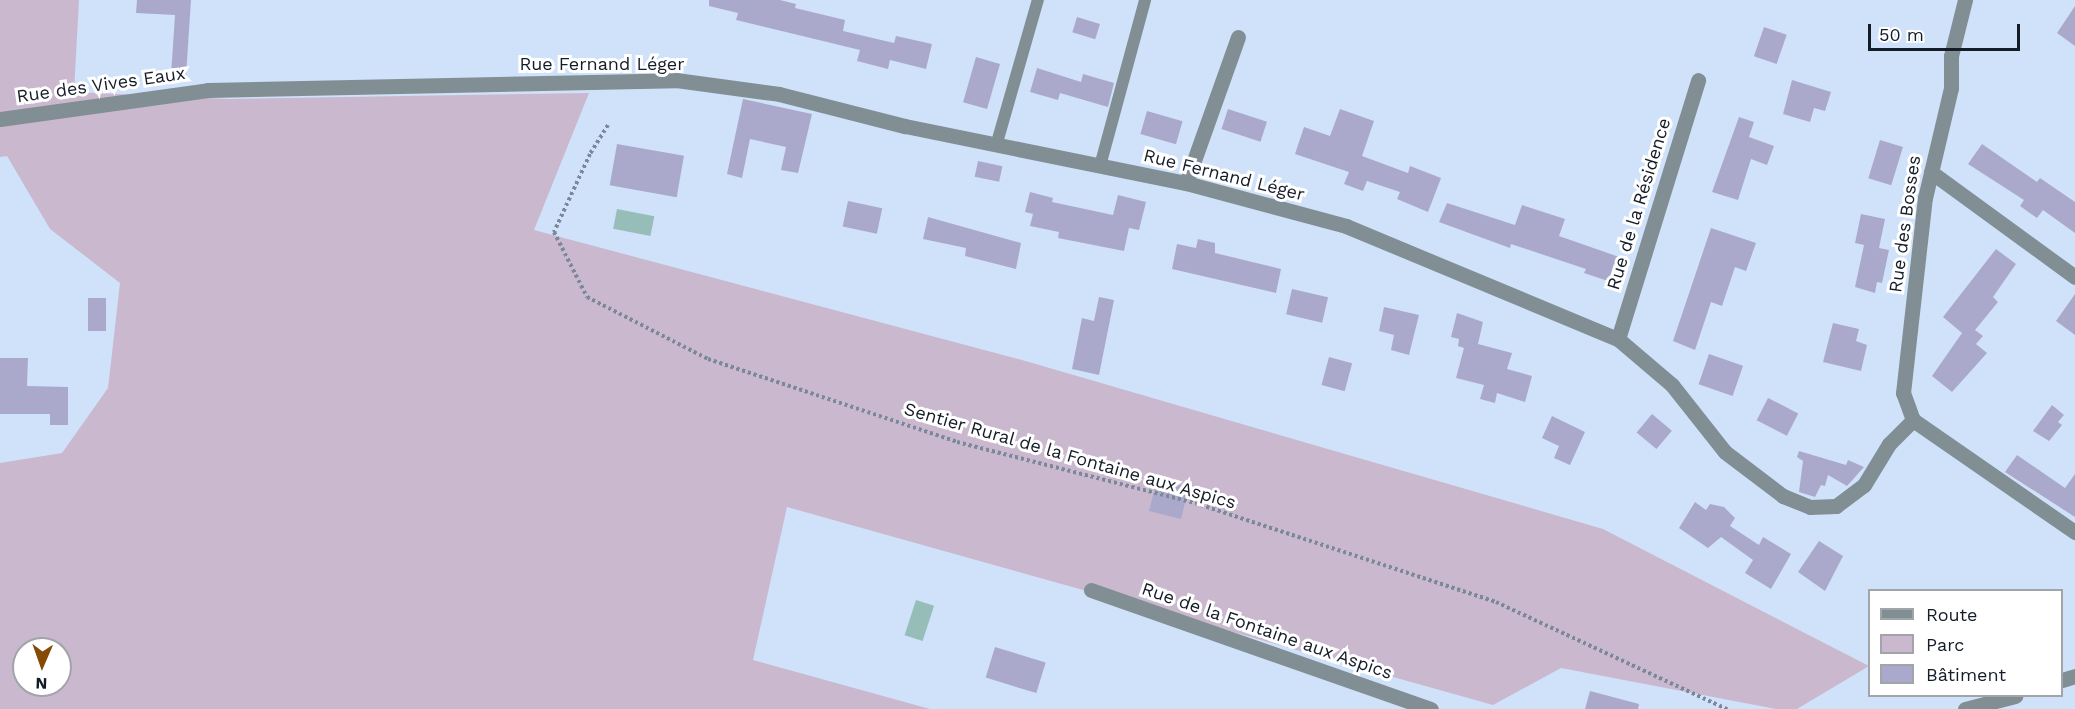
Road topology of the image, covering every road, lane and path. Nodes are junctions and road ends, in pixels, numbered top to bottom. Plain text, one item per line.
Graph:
1 (1038, 0) edge
2 (1145, 0) edge
3 (1965, 0) edge
4 (1238, 37) dead end
5 (1698, 80) dead end
6 (208, 90) joint
7 (0, 118) edge
8 (608, 125) dead end
9 (996, 146) junction
10 (1100, 166) junction
11 (1931, 172) junction
12 (1186, 183) junction
13 (2075, 277) edge
14 (1618, 339) junction
15 (1913, 420) junction
16 (2075, 532) edge
17 (1091, 590) dead end
18 (2011, 697) edge
19 (1431, 709) edge
20 (1727, 709) edge
21 (1965, 709) edge

1 - 9 lane
2 - 10 lane
3 - 11 street, Rue des Bosses
4 - 12 street
5 - 14 street, Rue de la Résidence
6 - 7 street, Rue des Vives Eaux
6 - 9 street, Rue Fernand Léger
8 - 20 path, Sentier Rural de la Fontaine aux Aspics
9 - 10 street, Rue Fernand Léger
10 - 12 street, Rue Fernand Léger
11 - 13 street
11 - 15 street, Rue des Bosses
12 - 14 street, Rue Fernand Léger
14 - 15 street, Rue Fernand Léger
15 - 16 street
17 - 19 street, Rue de la Fontaine aux Aspics
18 - 21 street

